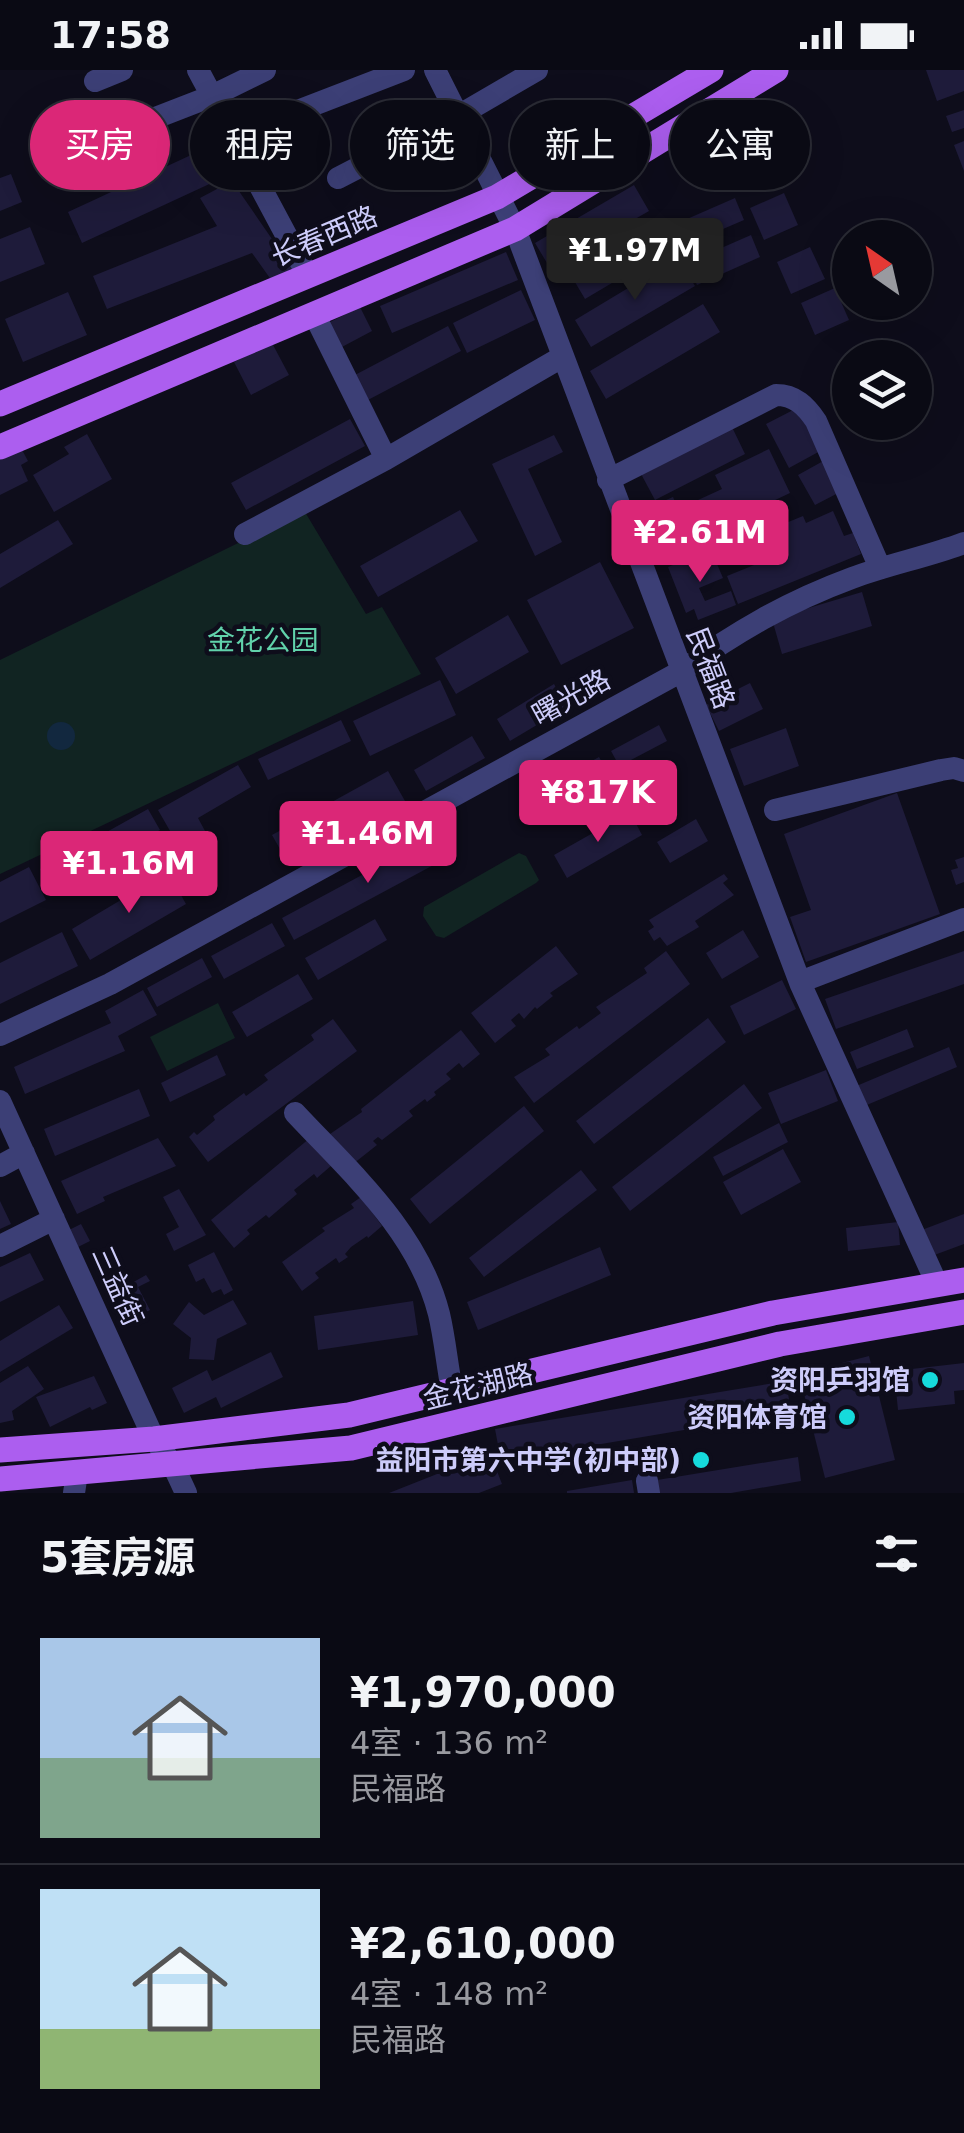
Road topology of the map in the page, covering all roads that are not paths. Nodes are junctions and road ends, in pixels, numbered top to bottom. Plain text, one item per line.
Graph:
1 (122, 70) edge
2 (198, 70) edge
3 (264, 70) edge
4 (404, 70) edge
5 (436, 70) edge
6 (537, 70) edge
7 (711, 70) edge
8 (776, 70) edge
9 (95, 81) dead end
10 (212, 96) junction
11 (214, 100) edge
12 (326, 100) edge
13 (450, 100) edge
14 (485, 100) edge
15 (170, 112) edge
16 (350, 172) edge
17 (338, 178) dead end
18 (490, 182) edge
19 (262, 190) edge
20 (497, 197) junction
21 (514, 229) junction
22 (308, 276) junction
23 (314, 314) junction
24 (562, 357) junction
25 (0, 404) edge
26 (0, 447) edge
27 (386, 459) junction
28 (608, 480) junction
29 (245, 534) dead end
30 (964, 543) edge
31 (880, 568) junction
32 (680, 672) junction
33 (964, 772) edge
34 (775, 810) dead end
35 (964, 919) edge
36 (800, 982) junction
37 (0, 1035) edge
38 (0, 1102) edge
39 (295, 1114) dead end
40 (24, 1153) junction
41 (0, 1166) edge
42 (54, 1219) junction
43 (0, 1246) edge
44 (964, 1280) edge
45 (938, 1284) junction
46 (964, 1312) edge
47 (452, 1390) junction
48 (154, 1440) junction
49 (0, 1450) edge
50 (173, 1466) junction
51 (0, 1479) edge
52 (76, 1483) edge
53 (186, 1493) edge

1 - 9 street
2 - 10 street
3 - 10 street
4 - 12 street
5 - 13 street, 民福路
6 - 14 street
7 - 20 main road, 长春西路
8 - 21 main road
10 - 11 street
10 - 15 street
16 - 17 street
18 - 20 street, 民福路
19 - 22 street
20 - 21 street, 民福路
20 - 22 main road, 长春西路
21 - 23 main road
21 - 24 street, 民福路
22 - 25 main road, 长春西路
23 - 26 main road
23 - 27 street
24 - 27 street
24 - 28 street, 民福路
27 - 29 street
28 - 31 street
28 - 32 street, 民福路
30 - 31 street, 曙光路
31 - 32 street, 曙光路
32 - 36 street, 民福路
32 - 37 street, 曙光路
33 - 34 street
35 - 36 street
36 - 45 street, 民福路
38 - 40 street, 三益街
39 - 47 street
40 - 41 street
40 - 42 street, 三益街
42 - 43 street
42 - 48 street, 三益街
44 - 45 main road
45 - 47 main road
46 - 50 main road, 金花湖路
47 - 48 main road
48 - 49 main road
48 - 50 street, 三益街
50 - 52 main road, 金花湖路
50 - 53 street, 三益街
51 - 52 main road, 金花湖路

